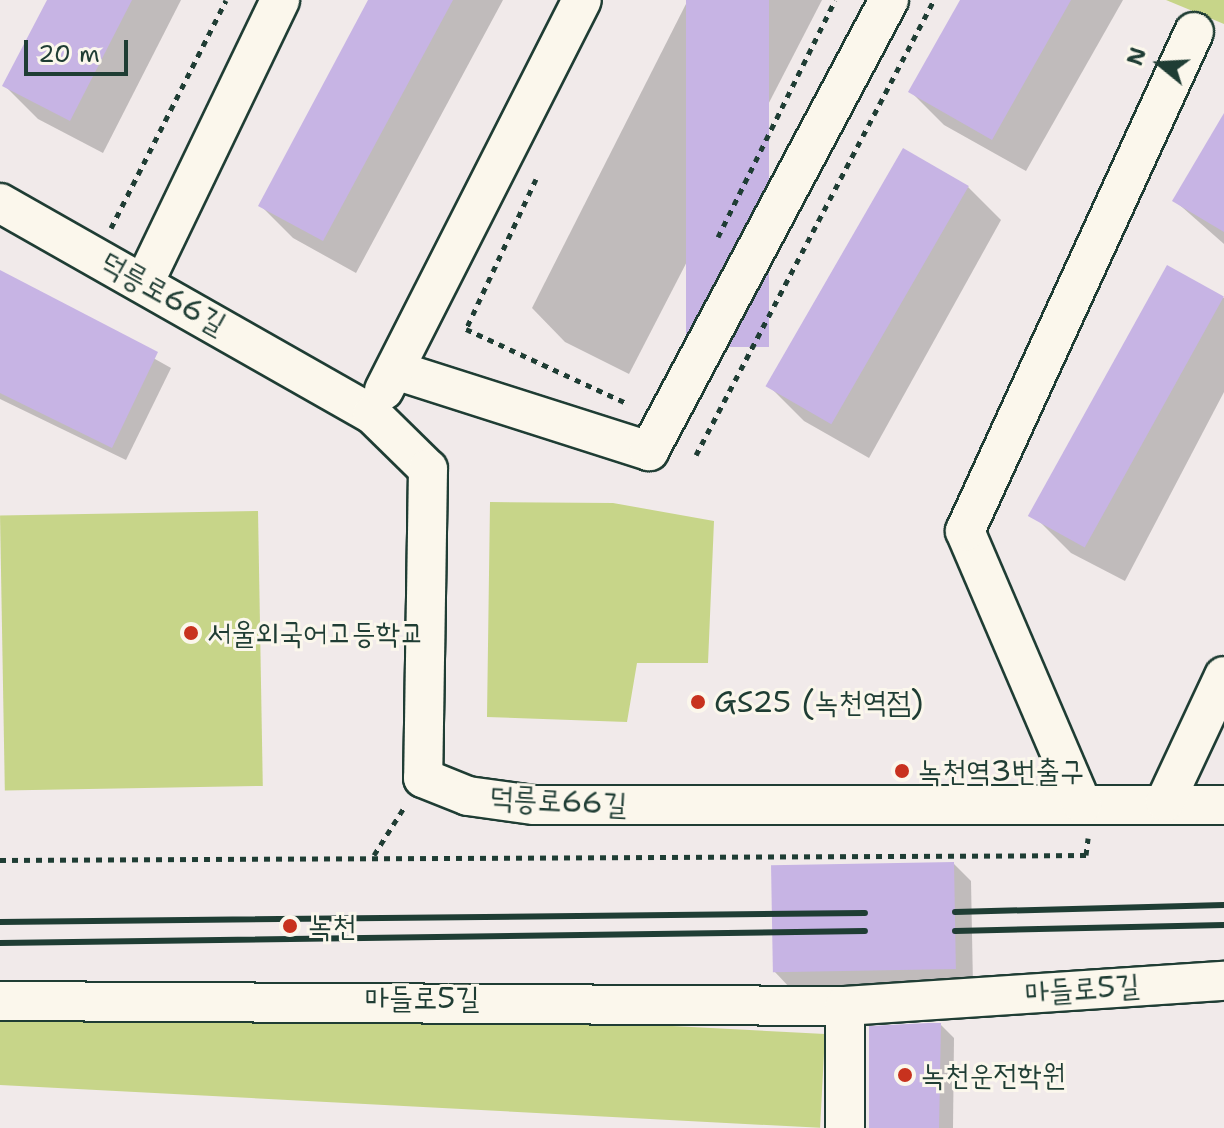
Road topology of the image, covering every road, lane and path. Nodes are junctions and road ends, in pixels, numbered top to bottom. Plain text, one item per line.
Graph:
1 (226, 0) edge
2 (280, 0) edge
3 (582, 0) edge
4 (835, 0) edge
5 (889, 0) edge
6 (934, 0) edge
7 (1194, 32) dead end
8 (539, 172) dead end
9 (0, 203) edge
10 (710, 252) dead end
11 (96, 257) junction
12 (144, 283) junction
13 (395, 370) junction
14 (634, 406) dead end
15 (372, 414) junction
16 (696, 455) dead end
17 (1224, 676) edge
18 (423, 778) junction
19 (1165, 802) junction
20 (1088, 804) junction
21 (1224, 805) edge
22 (373, 856) junction
23 (0, 860) edge
24 (1224, 981) edge
25 (0, 1001) edge
26 (845, 1006) junction
27 (845, 1128) edge

1 - 11 path
2 - 12 street
3 - 13 street
4 - 10 path
5 - 13 street
6 - 16 path
7 - 20 street
8 - 14 path
9 - 11 street, 덕릉로66길
11 - 12 street, 덕릉로66길
12 - 15 street, 덕릉로66길
13 - 15 street
15 - 18 street, 덕릉로66길
17 - 19 street
18 - 20 street, 덕릉로66길
18 - 22 path
19 - 20 street, 덕릉로66길
19 - 21 street, 덕릉로66길
20 - 22 path
22 - 23 path
24 - 26 street, 마들로5길
25 - 26 street, 마들로5길
26 - 27 street

